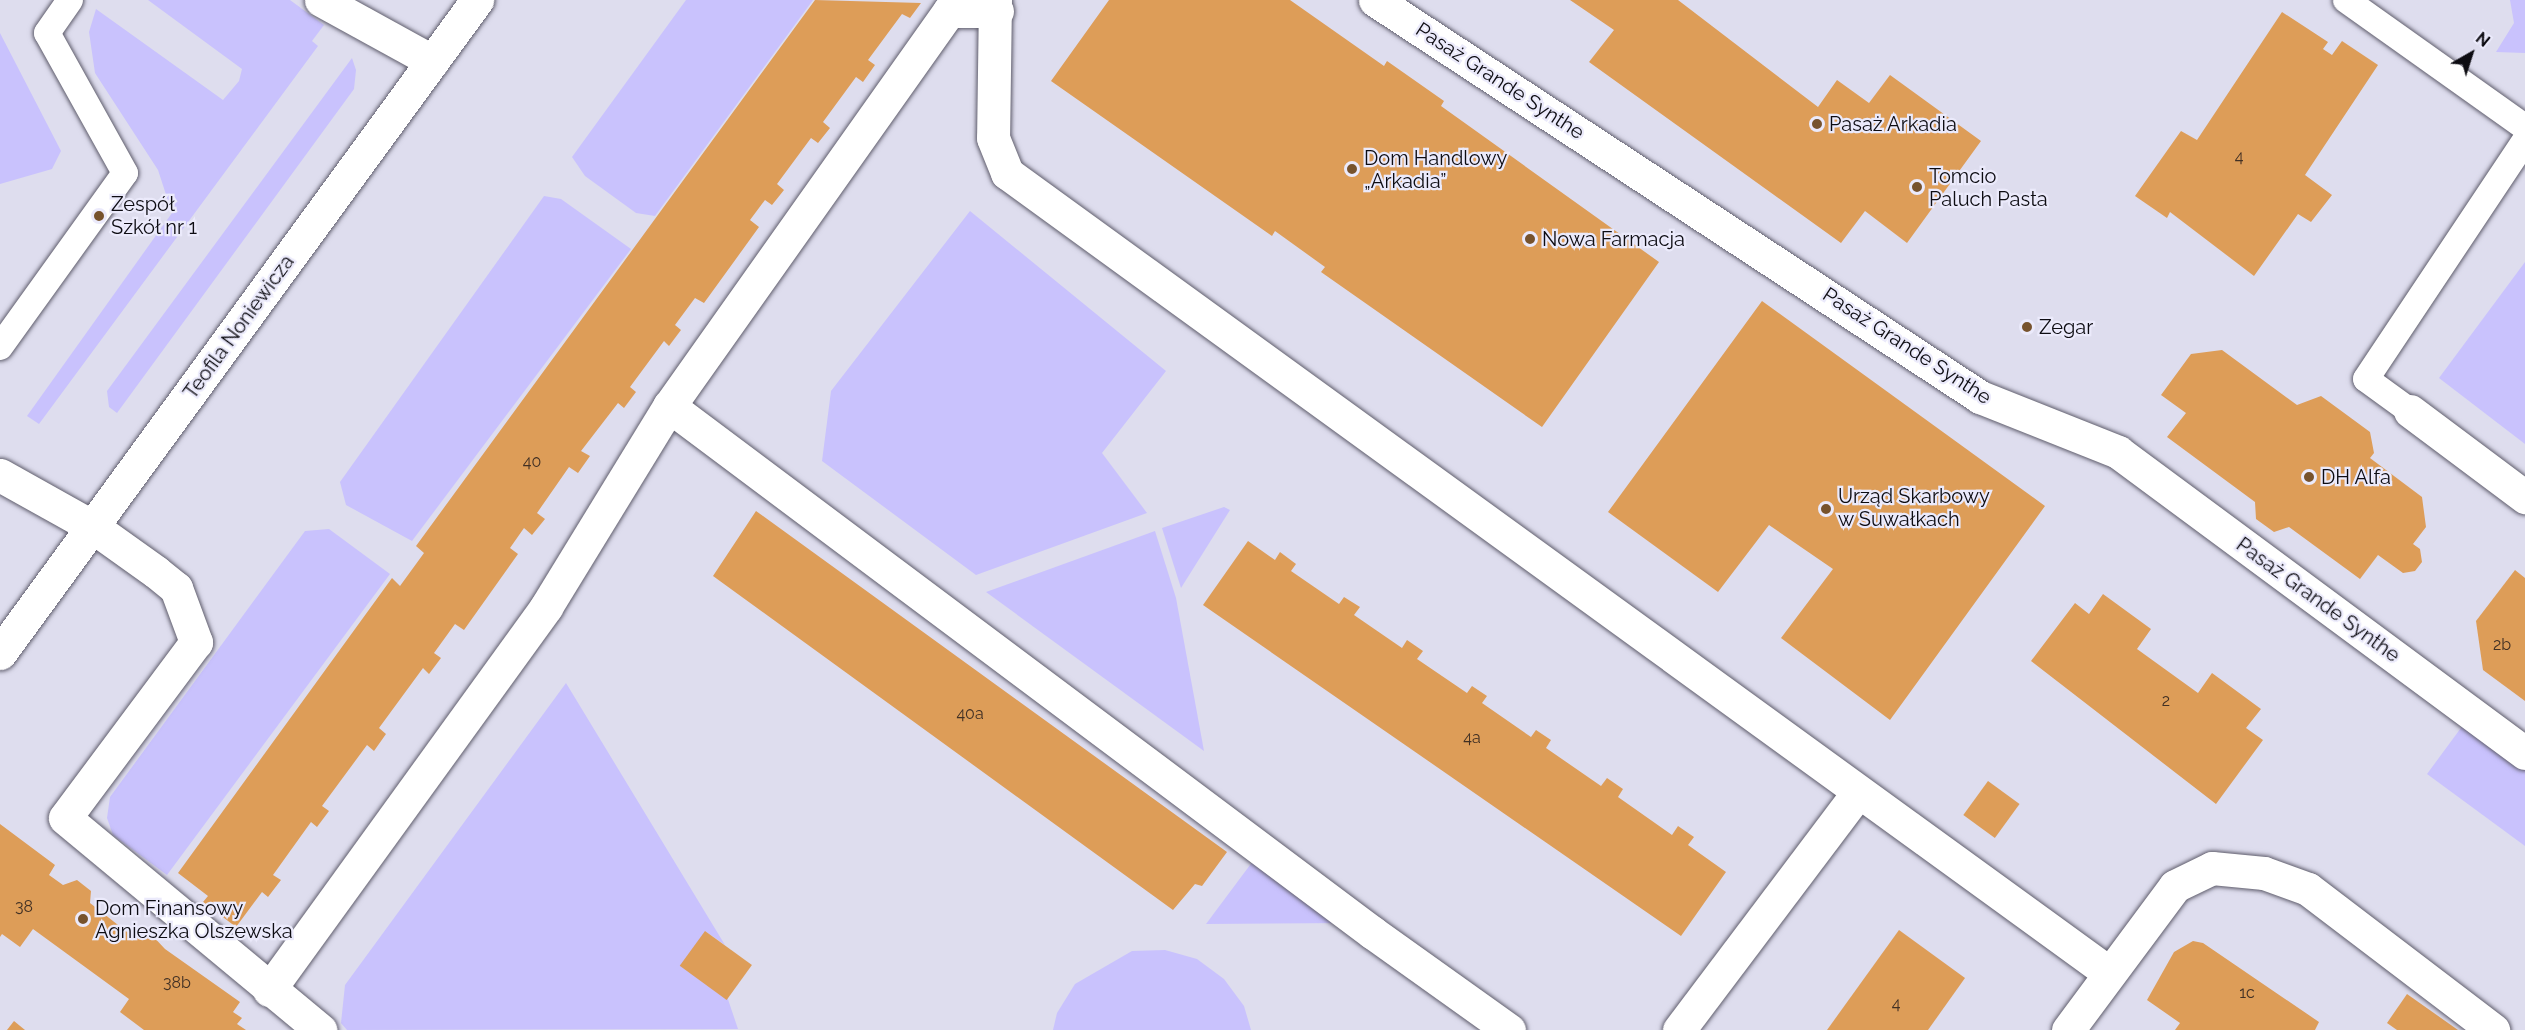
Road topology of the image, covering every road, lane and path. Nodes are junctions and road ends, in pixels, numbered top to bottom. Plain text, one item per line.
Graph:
1 (70, 0) edge
2 (321, 0) edge
3 (477, 0) edge
4 (1375, 0) edge
5 (2346, 0) edge
6 (996, 6) edge
7 (432, 61) junction
8 (2525, 127) edge
9 (2525, 141) edge
10 (0, 347) edge
11 (669, 406) junction
12 (2410, 411) joint
13 (0, 475) edge
14 (2525, 497) edge
15 (93, 527) junction
16 (0, 653) edge
17 (2525, 753) edge
18 (1857, 794) junction
19 (2108, 972) junction
20 (269, 990) junction
21 (320, 1030) edge
22 (1509, 1030) edge
23 (1679, 1030) edge
24 (2067, 1030) edge
25 (2493, 1030) edge

1 - 10 lane
2 - 7 street
3 - 7 street, Teofila Noniewicza
4 - 17 street, Pasaż Grande Synthe
5 - 8 lane
6 - 11 street
6 - 18 street
7 - 15 street, Teofila Noniewicza
9 - 12 lane
11 - 20 street
11 - 22 street
12 - 14 street
13 - 15 street
15 - 16 street, Teofila Noniewicza
15 - 20 street
18 - 19 street
18 - 23 street
19 - 24 street
19 - 25 street
20 - 21 street

